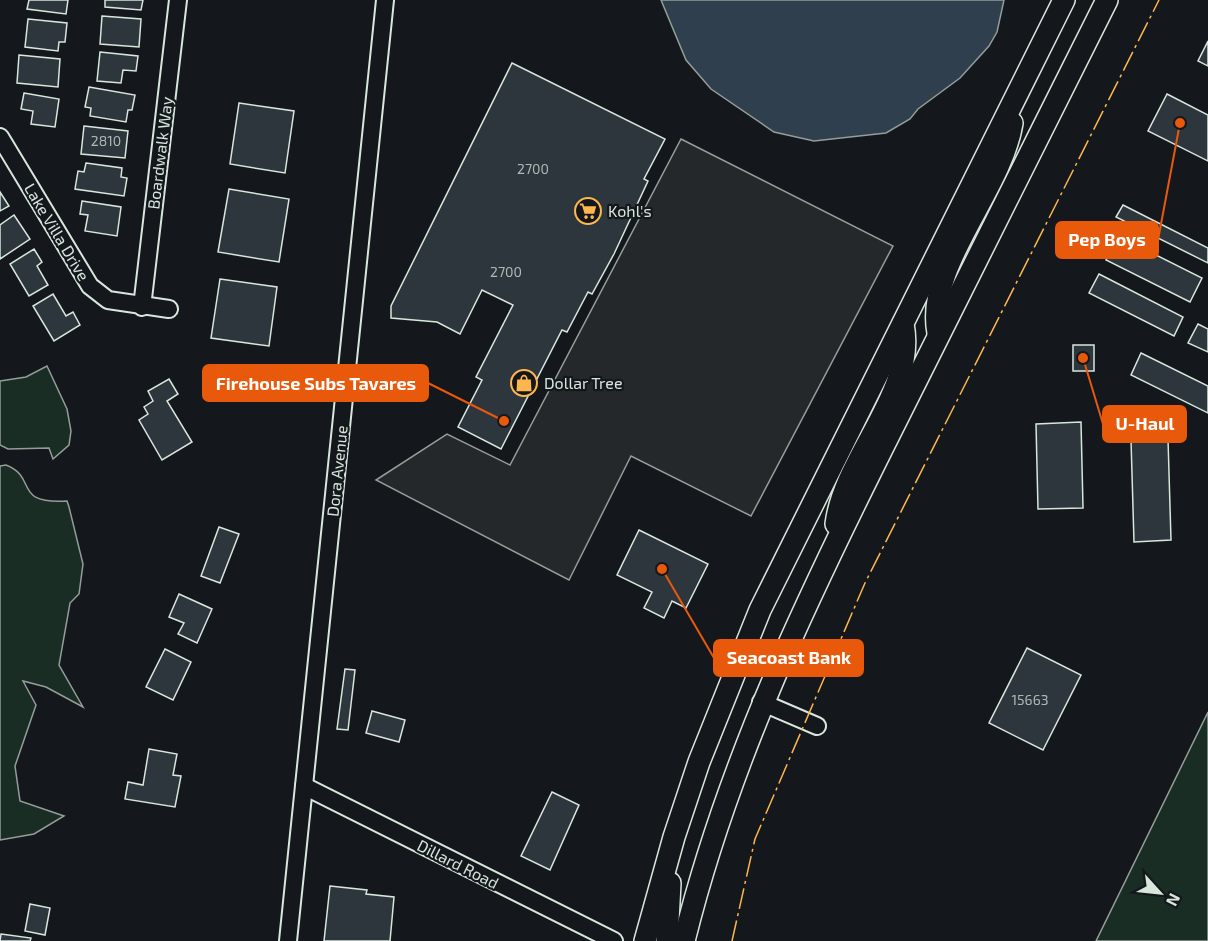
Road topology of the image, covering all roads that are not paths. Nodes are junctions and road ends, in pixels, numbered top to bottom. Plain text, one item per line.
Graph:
1 (178, 0) edge
2 (385, 0) edge
3 (1064, 0) edge
4 (1107, 0) edge
5 (1011, 104) junction
6 (0, 137) edge
7 (142, 307) junction
8 (169, 309) dead end
9 (903, 322) junction
10 (939, 335) junction
11 (837, 539) junction
12 (762, 702) junction
13 (817, 726) dead end
14 (304, 786) junction
15 (674, 837) junction
16 (288, 941) edge
17 (614, 941) edge
18 (645, 941) edge
19 (667, 941) edge
20 (684, 941) edge

1 - 7 street, Boardwalk Way
2 - 14 street, Dora Avenue
3 - 5 main road
4 - 10 main road
5 - 9 main road
5 - 10 main road
6 - 7 street, Lake Villa Drive
7 - 8 street, Lake Villa Drive
9 - 11 main road
9 - 15 main road
10 - 11 main road
11 - 12 main road
12 - 13 street
12 - 20 main road
14 - 16 street, Dora Avenue
14 - 17 street, Dillard Road
15 - 18 main road
15 - 19 main road

